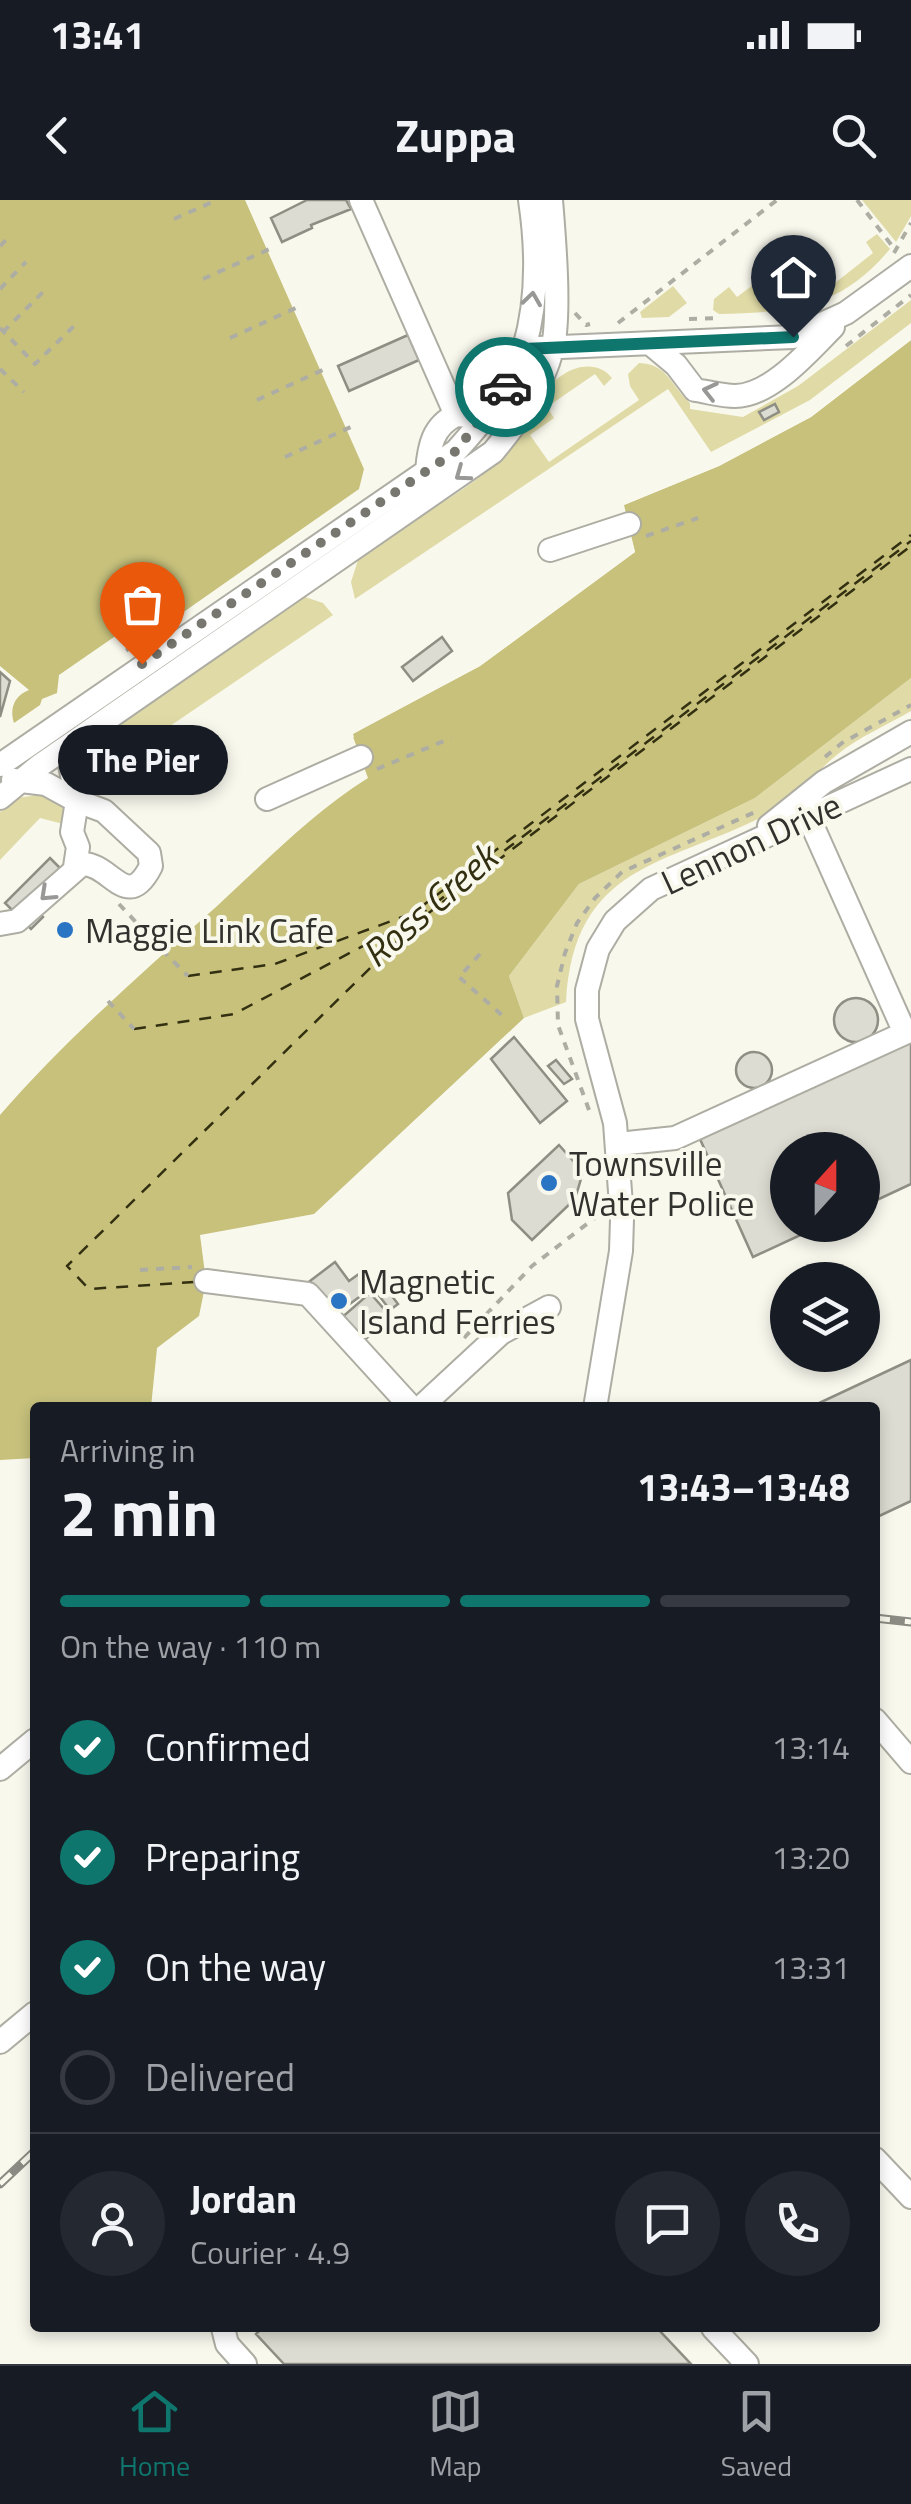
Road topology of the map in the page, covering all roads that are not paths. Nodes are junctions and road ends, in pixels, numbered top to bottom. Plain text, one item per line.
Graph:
1 (361, 200) edge
2 (530, 200) edge
3 (551, 200) edge
4 (904, 258) edge
5 (846, 314) junction
6 (652, 344) junction
7 (553, 348) junction
8 (524, 349) junction
9 (456, 415) junction
10 (482, 420) junction
11 (427, 470) junction
12 (628, 524) dead end
13 (550, 550) dead end
14 (911, 732) edge
15 (81, 737) junction
16 (360, 757) dead end
17 (0, 765) edge
18 (911, 769) edge
19 (11, 782) edge
20 (0, 798) edge
21 (268, 799) dead end
22 (76, 801) junction
23 (808, 816) junction
24 (747, 844) junction
25 (75, 868) junction
26 (0, 924) edge
27 (908, 1031) edge
28 (618, 1144) junction
29 (200, 1274) road end
30 (549, 1307) dead end
31 (407, 1402) edge
32 (426, 1402) edge
33 (596, 1402) edge
34 (880, 1725) edge
35 (30, 1744) edge
36 (911, 1762) edge
37 (0, 1769) edge
38 (30, 2016) edge
39 (30, 2017) edge
40 (0, 2032) edge
41 (0, 2042) edge
42 (880, 2163) edge
43 (911, 2197) edge
44 (224, 2332) edge
45 (716, 2332) edge
46 (245, 2364) edge
47 (747, 2364) edge

1 - 9 street
8 -> 2 street
3 - 7 street
4 - 5 street
5 - 6 street
5 -> 6 street
6 - 7 street
7 - 8 street
7 -> 15 street
8 - 10 street
9 - 10 street
9 - 11 street
10 - 11 street
11 - 17 street
12 - 13 street
14 - 24 street
15 - 19 street
15 - 22 street
16 - 21 street
18 - 23 street, Lennon Drive
19 - 20 street
19 - 22 street
22 - 25 street
22 - 25 street
23 - 24 street, Lennon Drive
23 - 27 street
24 - 28 street, Lennon Drive
25 -> 26 street
27 - 28 street
28 - 33 street, Lennon Drive
29 - 31 street
30 - 32 street
34 - 36 street
35 - 37 street
38 - 40 street
39 - 41 street
42 - 43 street
44 - 46 street
45 - 47 street

